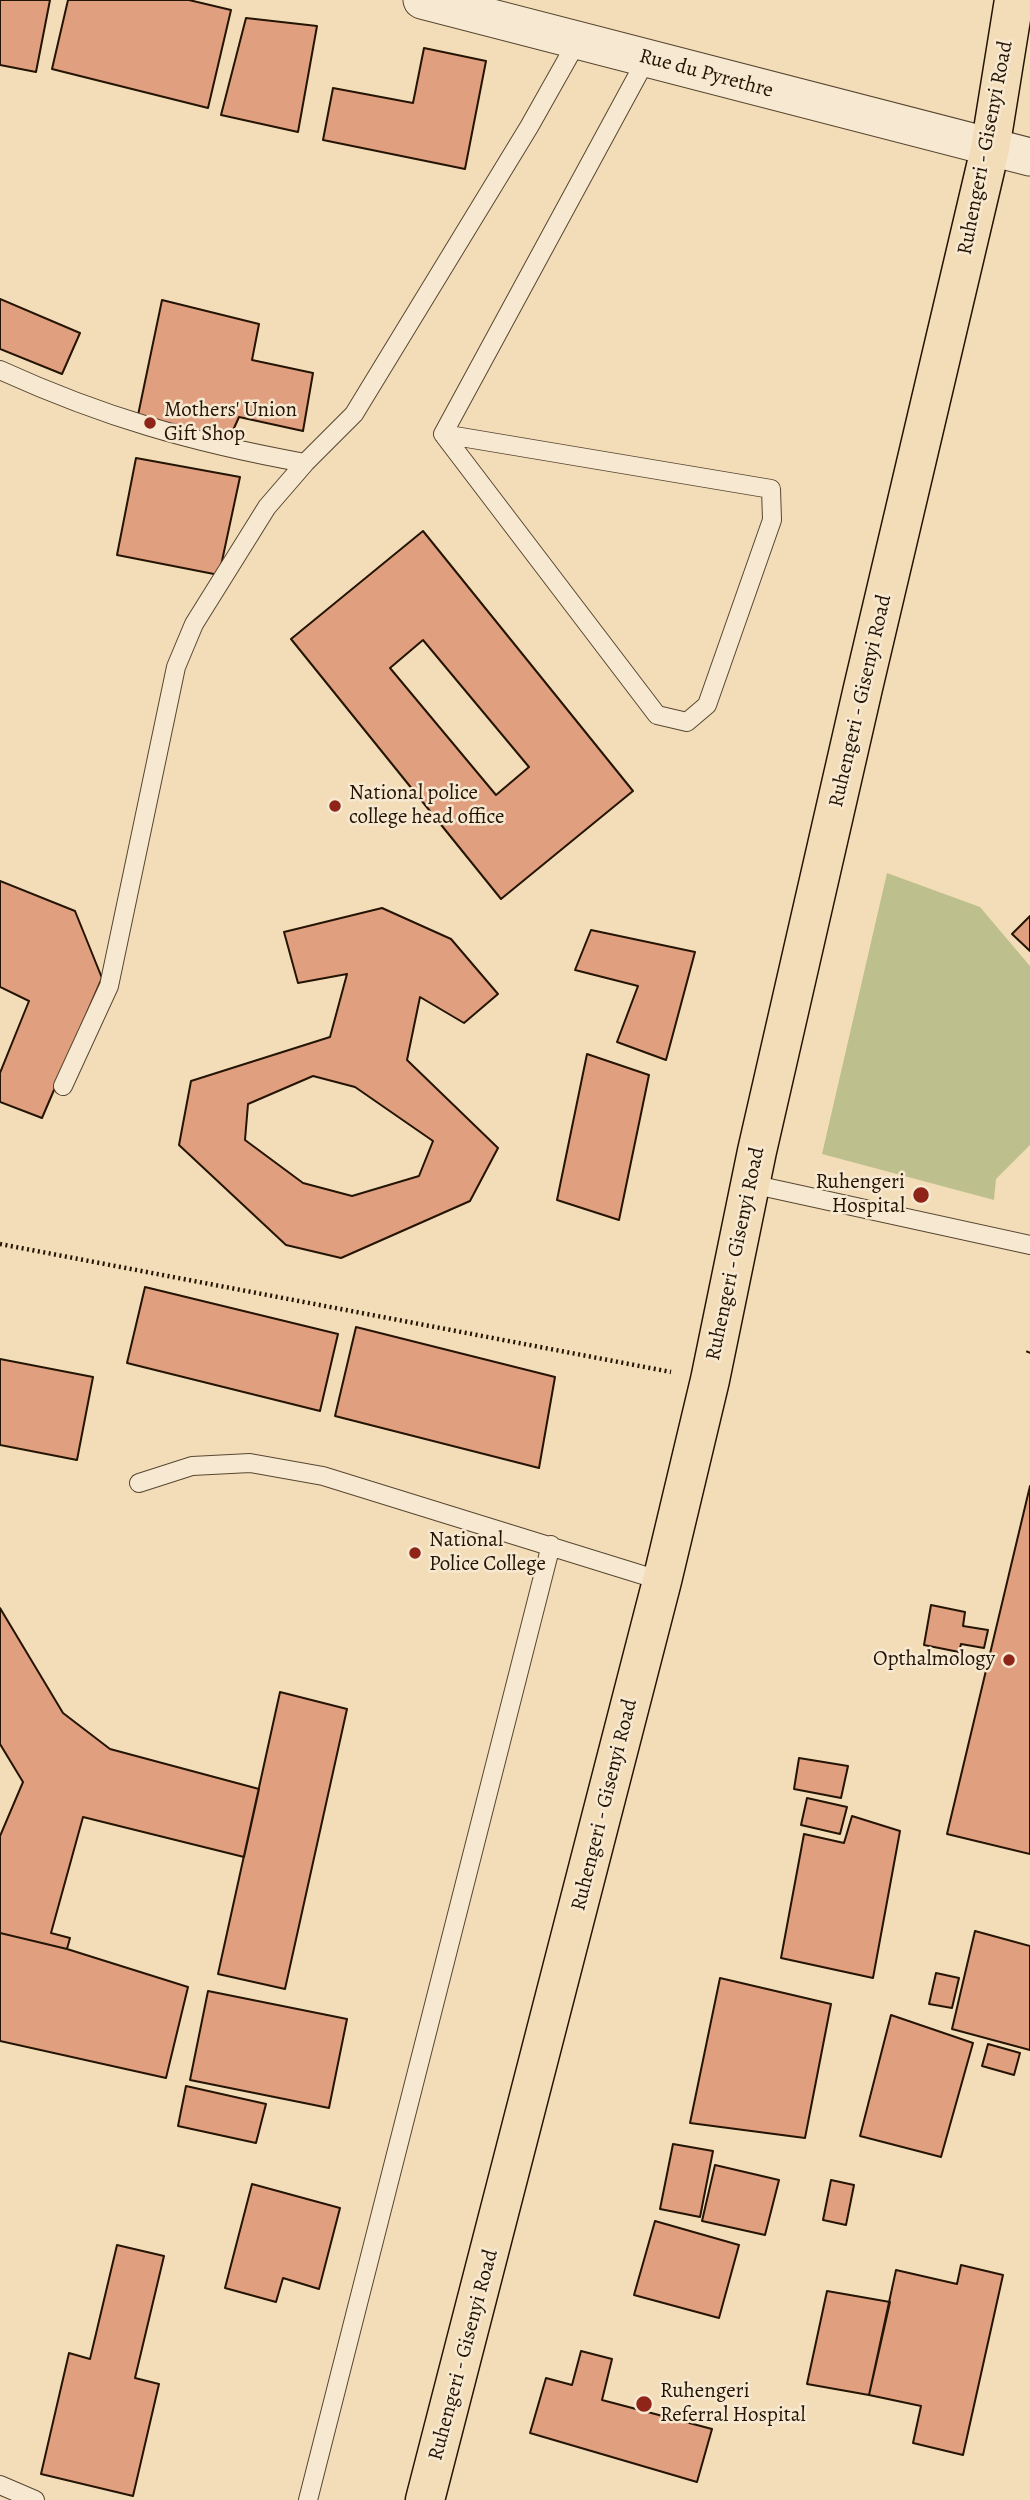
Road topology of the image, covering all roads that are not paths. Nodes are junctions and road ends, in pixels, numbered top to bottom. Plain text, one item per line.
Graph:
1 (422, 0) edge
2 (1014, 0) edge
3 (578, 40) junction
4 (647, 58) junction
5 (990, 149) junction
6 (1030, 157) edge
7 (0, 370) edge
8 (443, 434) junction
9 (305, 463) junction
10 (63, 1086) dead end
11 (751, 1184) junction
12 (1030, 1245) edge
13 (139, 1483) dead end
14 (551, 1545) junction
15 (662, 1581) junction
16 (0, 2485) edge
17 (35, 2500) edge
18 (308, 2500) edge
19 (425, 2500) edge

1 - 3 street, Rue du Pyrethre
2 - 5 highway, Ruhengeri - Gisenyi Road
3 - 4 street, Rue du Pyrethre
3 - 9 lane
4 - 5 street, Rue du Pyrethre
4 - 8 lane
5 - 6 street, Rue du Pyrethre
5 - 11 highway, Ruhengeri - Gisenyi Road
7 - 9 lane
8 - 8 lane
9 - 10 lane
11 - 12 lane
11 - 15 highway, Ruhengeri - Gisenyi Road
13 - 14 lane
14 - 15 lane
14 - 18 lane
15 - 19 highway, Ruhengeri - Gisenyi Road
16 - 17 lane

